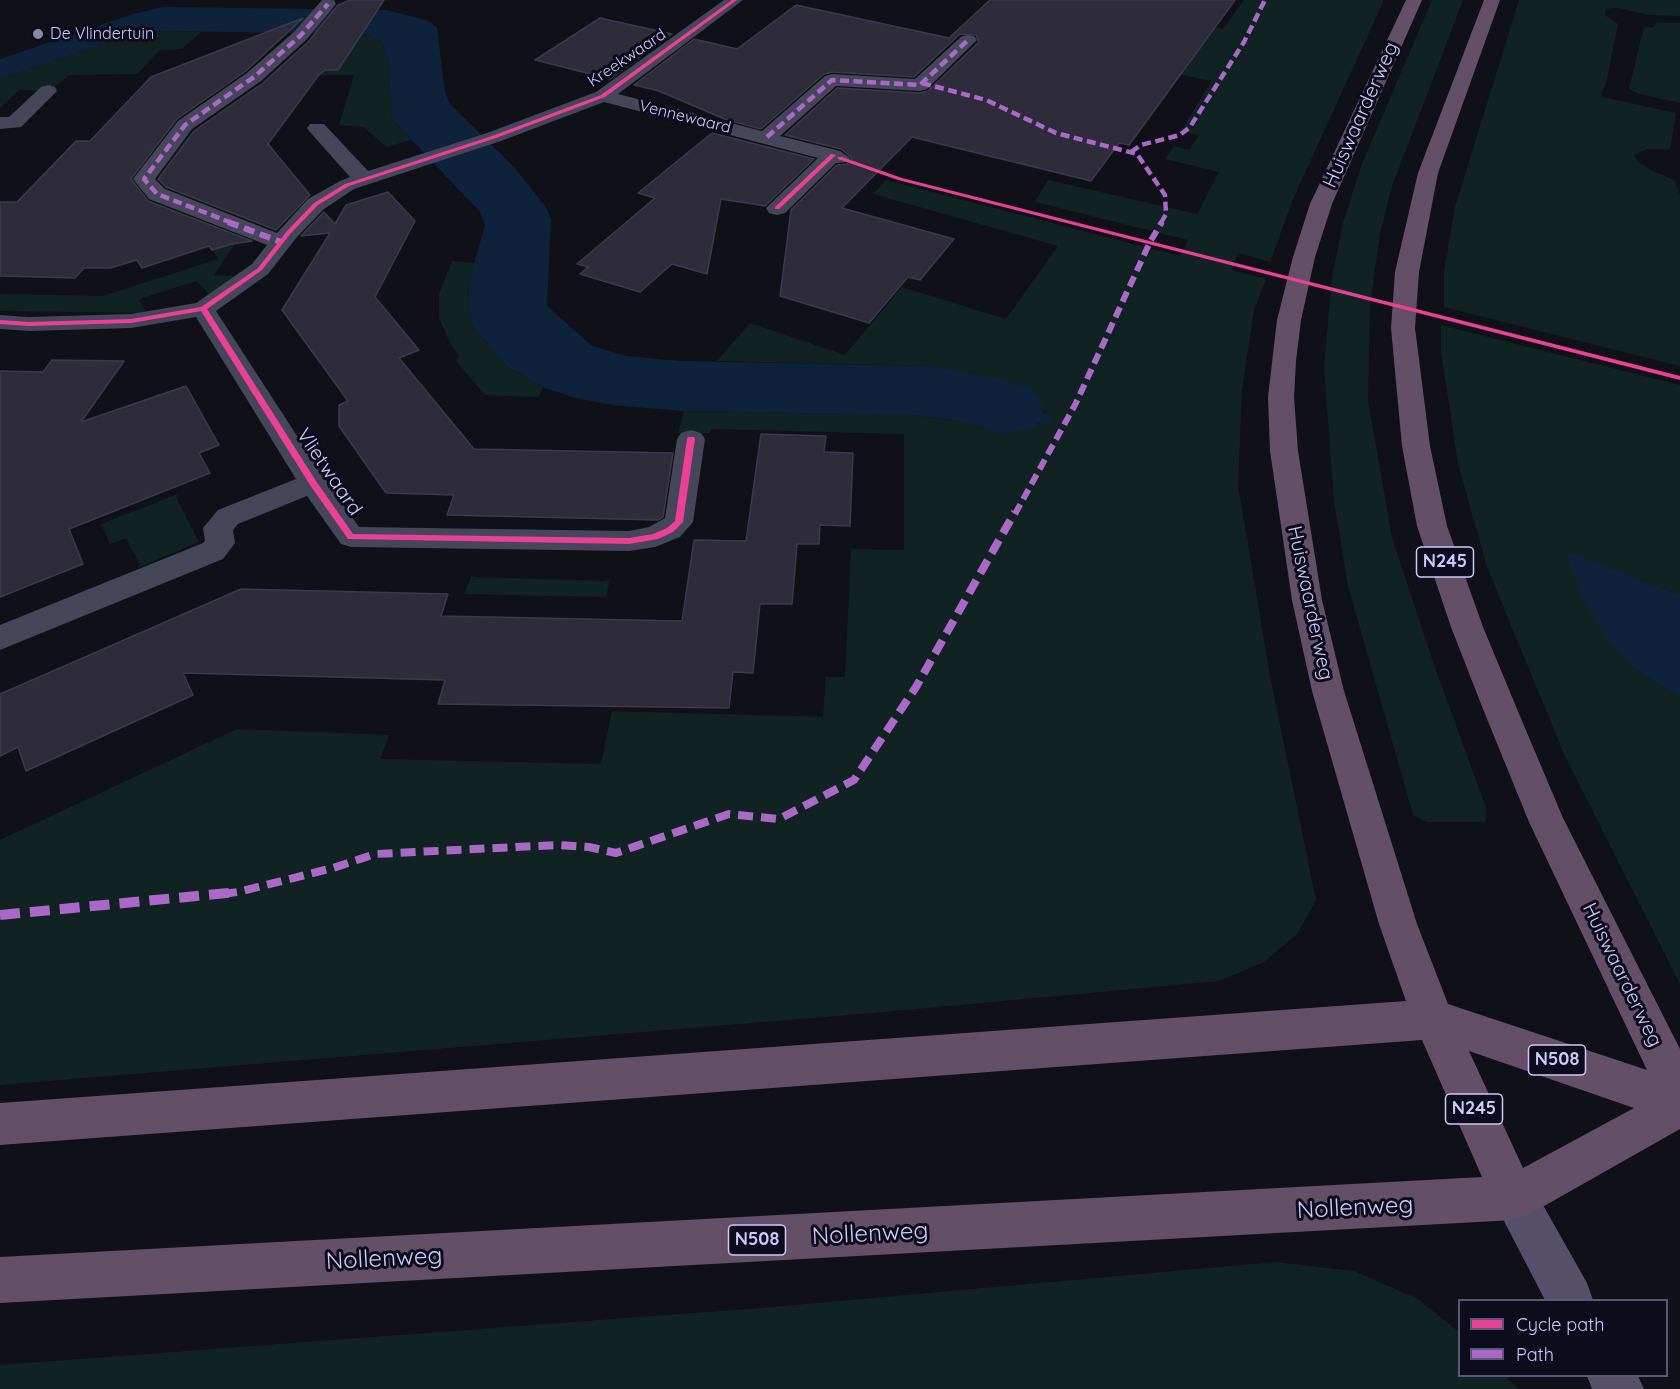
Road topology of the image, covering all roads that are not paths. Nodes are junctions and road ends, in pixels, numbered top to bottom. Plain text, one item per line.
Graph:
1 (735, 0) edge
2 (1414, 0) edge
3 (1492, 0) edge
4 (328, 4) dead end
5 (968, 40) dead end
6 (48, 91) dead end
7 (603, 96) junction
8 (0, 123) edge
9 (317, 128) dead end
10 (767, 137) junction
11 (363, 180) junction
12 (777, 208) dead end
13 (281, 242) junction
14 (202, 309) junction
15 (0, 322) edge
16 (691, 439) dead end
17 (313, 483) junction
18 (0, 638) edge
19 (1434, 1019) junction
20 (1680, 1093) edge
21 (1680, 1102) edge
22 (1680, 1106) edge
23 (0, 1124) edge
24 (1514, 1198) junction
25 (0, 1280) edge
26 (1569, 1299) edge

1 - 7 street, Kreekwaard
2 - 19 highway, Huiswaarderweg / N245
3 - 20 highway, Huiswaarderweg / N245
4 - 13 street
5 - 10 street
6 - 8 street
7 - 10 street, Vennewaard
7 - 11 street, Kreekwaard
9 - 11 street
10 - 12 street, Vennewaard
11 - 13 street
13 - 14 street
14 - 15 street
14 - 17 street, Vlietwaard
16 - 17 street, Vlietwaard
17 - 18 street, Vlietwaard
19 - 21 highway, N508
19 - 23 highway, N508
19 - 24 highway, Huiswaarderweg / N245
22 - 24 highway, Nollenweg / N508
24 - 25 highway, Nollenweg / N508
24 - 26 main road, N245

